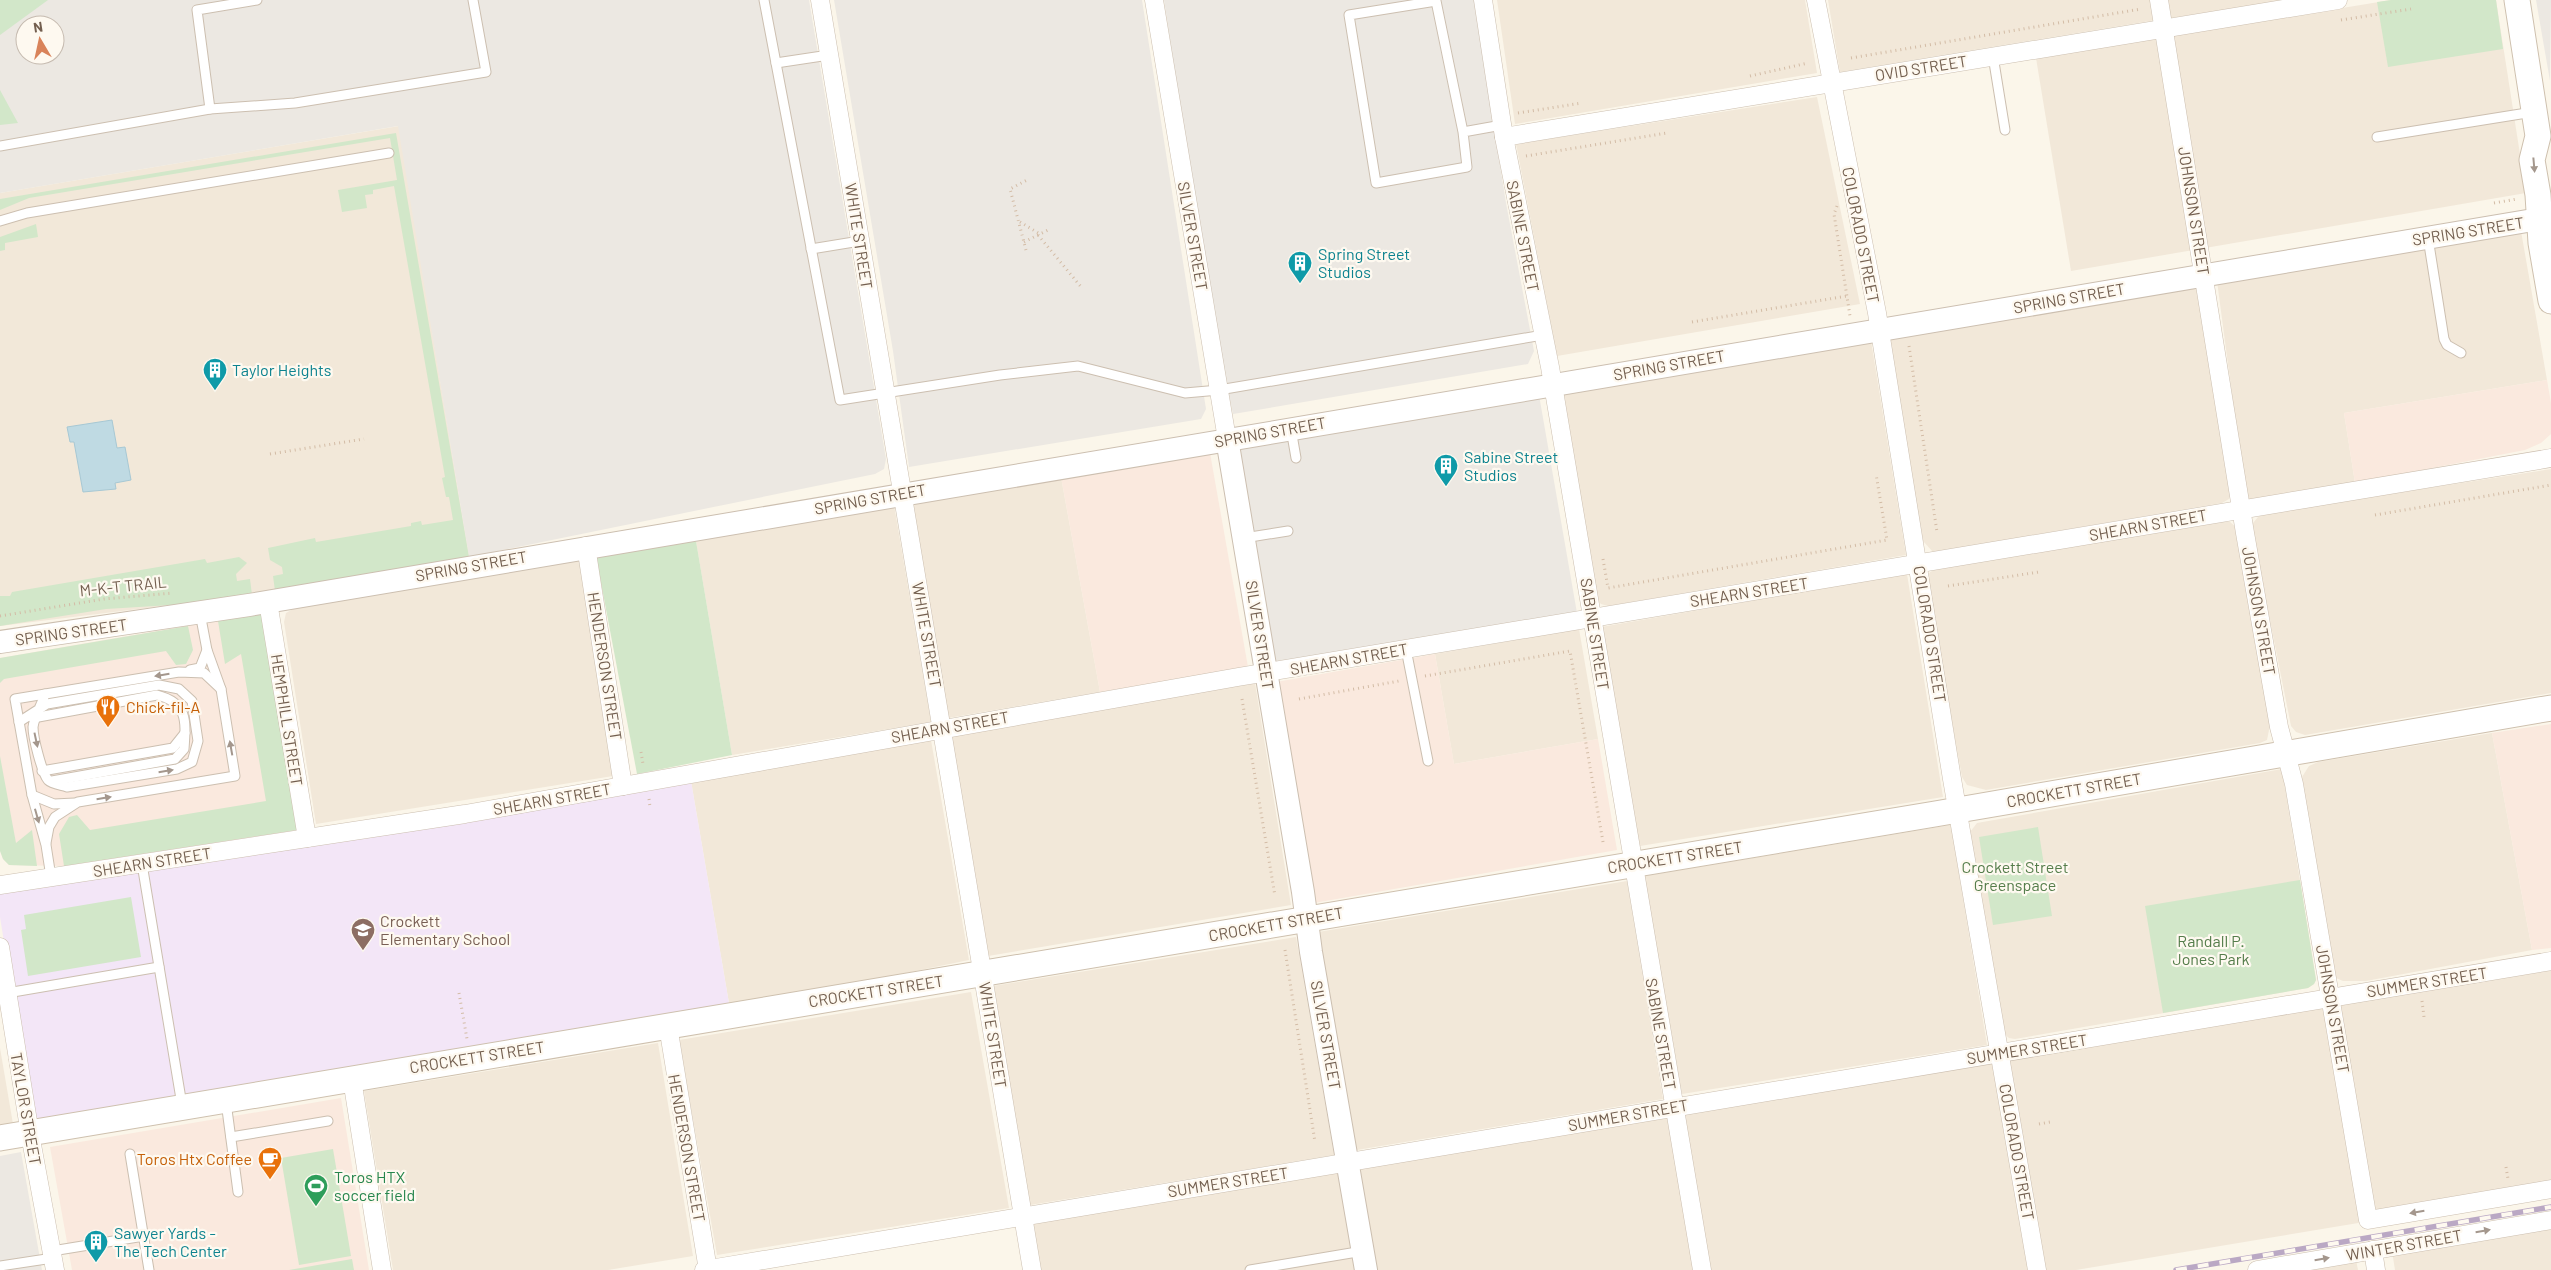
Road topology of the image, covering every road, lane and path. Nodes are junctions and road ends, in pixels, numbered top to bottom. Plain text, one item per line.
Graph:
1 (257, 0) edge
2 (473, 0) edge
3 (764, 0) edge
4 (820, 0) edge
5 (1154, 0) edge
6 (1483, 0) edge
7 (1816, 0) edge
8 (2338, 0) edge
9 (2517, 0) edge
10 (2160, 3) edge
11 (2411, 9) dead end
12 (2336, 21) dead end
13 (2165, 28) junction
14 (829, 55) junction
15 (1993, 56) junction
16 (1851, 58) dead end
17 (776, 63) junction
18 (1808, 63) dead end
19 (1743, 77) dead end
20 (1832, 82) junction
21 (1582, 103) dead end
22 (210, 109) junction
23 (1506, 126) junction
24 (2005, 130) dead end
25 (1463, 132) junction
26 (1667, 133) dead end
27 (2544, 134) edge
28 (2377, 137) dead end
29 (0, 146) edge
30 (388, 153) dead end
31 (1508, 159) junction
32 (1029, 179) dead end
33 (1839, 202) dead end
34 (2539, 219) junction
35 (0, 221) edge
36 (1020, 222) junction
37 (1048, 230) dead end
38 (1039, 235) junction
39 (2428, 238) junction
40 (860, 241) junction
41 (1024, 242) junction
42 (812, 249) junction
43 (1026, 250) dead end
44 (2204, 275) junction
45 (1082, 288) dead end
46 (1847, 296) junction
47 (2551, 301) edge
48 (1850, 316) dead end
49 (1692, 322) dead end
50 (1880, 330) junction
51 (1543, 335) junction
52 (1907, 347) dead end
53 (2460, 353) dead end
54 (1553, 384) junction
55 (1219, 390) junction
56 (886, 393) junction
57 (1291, 428) junction
58 (364, 439) dead end
59 (1227, 439) junction
60 (270, 454) dead end
61 (1296, 458) dead end
62 (2551, 458) edge
63 (1876, 474) dead end
64 (2551, 485) edge
65 (902, 493) junction
66 (2242, 509) junction
67 (2375, 515) dead end
68 (1288, 531) dead end
69 (1937, 532) dead end
70 (1244, 538) junction
71 (586, 546) junction
72 (1919, 564) junction
73 (2039, 572) dead end
74 (1948, 586) dead end
75 (1608, 588) dead end
76 (177, 593) dead end
77 (268, 602) junction
78 (200, 613) junction
79 (0, 616) edge
80 (1592, 618) junction
81 (0, 642) edge
82 (1406, 649) junction
83 (207, 650) junction
84 (179, 672) junction
85 (1266, 673) junction
86 (1413, 678) junction
87 (221, 690) junction
88 (45, 694) junction
89 (1298, 699) dead end
90 (1242, 700) dead end
91 (2551, 708) edge
92 (38, 713) junction
93 (19, 722) junction
94 (942, 728) junction
95 (185, 732) junction
96 (2285, 754) junction
97 (1428, 761) dead end
98 (42, 771) junction
99 (49, 782) junction
100 (623, 786) junction
101 (32, 796) junction
102 (78, 802) junction
103 (1958, 810) junction
104 (307, 838) junction
105 (1603, 842) dead end
106 (46, 845) junction
107 (142, 864) junction
108 (1634, 864) junction
109 (51, 877) junction
110 (0, 885) edge
111 (1275, 896) dead end
112 (1307, 919) junction
113 (0, 947) edge
114 (1285, 950) dead end
115 (2551, 961) edge
116 (160, 967) junction
117 (983, 973) junction
118 (7, 993) junction
119 (459, 993) dead end
120 (2331, 998) junction
121 (668, 1026) junction
122 (2001, 1053) junction
123 (470, 1059) junction
124 (352, 1079) junction
125 (226, 1099) junction
126 (183, 1106) junction
127 (1674, 1108) junction
128 (328, 1121) dead end
129 (2050, 1122) dead end
130 (2039, 1124) dead end
131 (30, 1134) junction
132 (231, 1137) junction
133 (0, 1138) edge
134 (1315, 1142) dead end
135 (130, 1154) dead end
136 (1348, 1162) junction
137 (2506, 1167) dead end
138 (2509, 1183) dead end
139 (2551, 1189) edge
140 (238, 1192) dead end
141 (1024, 1217) junction
142 (2368, 1220) joint
143 (2551, 1220) edge
144 (144, 1236) junction
145 (2373, 1250) junction
146 (54, 1260) edge
147 (1365, 1260) edge
148 (0, 1266) edge
149 (1278, 1268) edge
150 (149, 1270) edge
151 (382, 1270) edge
152 (704, 1270) edge
153 (708, 1270) edge
154 (1032, 1270) edge
155 (1250, 1270) edge
156 (1702, 1270) edge
157 (2037, 1270) edge
158 (2257, 1270) edge
159 (2376, 1270) edge

1 - 22 lane
2 - 22 lane
3 - 17 lane
4 - 14 street, WHITE STREET
5 - 55 street, SILVER STREET
6 - 23 street, SABINE STREET
7 - 20 street, COLORADO STREET
8 - 13 street, OVID STREET
9 - 27 main road
10 - 13 street, JOHNSON STREET
10 - 16 path
11 - 12 path
13 - 15 street, OVID STREET
13 - 44 street, JOHNSON STREET
14 - 17 lane
14 - 40 street, WHITE STREET
15 - 20 street, OVID STREET
15 - 24 lane
17 - 42 lane
18 - 19 path
20 - 23 street, OVID STREET
20 - 50 street, COLORADO STREET
21 - 23 path
22 - 29 lane
23 - 25 lane
23 - 31 street, SABINE STREET
25 - 25 lane
26 - 31 path
27 - 28 lane
27 -> 34 main road
30 - 35 lane
31 - 51 street, SABINE STREET
32 - 36 path
33 - 46 path
34 - 39 street, SPRING STREET
34 - 47 main road
36 - 38 path
36 - 41 path
37 - 38 path
38 - 41 path
38 - 45 path
39 - 44 street, SPRING STREET
39 - 53 lane
40 - 42 lane
40 - 56 street, WHITE STREET
41 - 43 path
42 - 56 lane
44 - 50 street, SPRING STREET
44 - 66 street, JOHNSON STREET
46 - 48 path
46 - 49 path
50 - 54 street, SPRING STREET
50 - 72 street, COLORADO STREET
51 - 54 street, SABINE STREET
51 - 55 lane
52 - 69 path
54 - 57 street, SPRING STREET
54 - 80 street, SABINE STREET
55 - 56 lane
55 - 59 street, SILVER STREET
56 - 65 street, WHITE STREET
57 - 59 street, SPRING STREET
57 - 61 lane
58 - 60 path
59 - 65 street, SPRING STREET
59 - 70 street, SILVER STREET
62 - 66 street, SHEARN STREET
63 - 75 path
64 - 67 path
65 - 71 street, SPRING STREET
65 - 94 street, WHITE STREET
66 - 72 street, SHEARN STREET
66 - 96 street, JOHNSON STREET
68 - 70 lane
70 - 85 street, SILVER STREET
71 - 77 street, SPRING STREET
71 - 100 street, HENDERSON STREET
72 - 80 street, SHEARN STREET
72 - 103 street, COLORADO STREET
73 - 74 path
76 - 79 path, M-K-T TRAIL
77 - 78 street, SPRING STREET
77 - 104 street, HEMPHILL STREET
78 - 81 street, SPRING STREET
78 - 83 lane
80 - 82 street, SHEARN STREET
80 - 108 street, SABINE STREET
82 - 85 street, SHEARN STREET
82 - 86 lane
83 - 84 lane
83 - 87 lane
84 - 87 lane
84 -> 88 lane
85 - 94 street, SHEARN STREET
85 - 112 street, SILVER STREET
86 - 89 path
86 - 97 lane
86 - 105 path
102 -> 87 lane
88 - 92 lane
88 - 93 lane
90 - 111 path
91 - 96 main road, CROCKETT STREET
92 - 93 lane
92 - 95 lane
92 -> 98 lane
99 -> 92 lane
93 - 101 lane
94 - 100 street, SHEARN STREET
94 - 117 street, WHITE STREET
95 - 98 lane
95 - 99 lane
96 - 103 main road, CROCKETT STREET
96 - 120 street, JOHNSON STREET
98 - 99 lane
100 - 104 street, SHEARN STREET
101 - 102 lane
101 -> 106 lane
102 - 106 lane
103 - 108 main road, CROCKETT STREET
103 - 122 street, COLORADO STREET
104 - 107 street, SHEARN STREET
106 - 109 lane
107 - 109 street, SHEARN STREET
107 - 116 lane
108 - 112 main road, CROCKETT STREET
108 - 127 street, SABINE STREET
109 - 110 street, SHEARN STREET
112 - 117 main road, CROCKETT STREET
112 - 136 street, SILVER STREET
113 - 118 street, TAYLOR STREET
114 - 134 path
115 - 120 street, SUMMER STREET
116 - 118 lane
116 - 126 lane
117 - 121 main road, CROCKETT STREET
117 - 141 street, WHITE STREET
118 - 131 street, TAYLOR STREET
119 - 123 path
120 - 122 street, SUMMER STREET
120 - 142 street, JOHNSON STREET
121 - 123 main road, CROCKETT STREET
121 - 153 street, HENDERSON STREET
122 - 127 street, SUMMER STREET
122 - 157 street, COLORADO STREET
123 - 124 main road, CROCKETT STREET
124 - 125 main road, CROCKETT STREET
124 - 151 street
125 - 126 main road, CROCKETT STREET
125 - 132 lane
126 - 131 main road, CROCKETT STREET
127 - 136 street, SUMMER STREET
127 - 156 street, SABINE STREET
128 - 132 lane
129 - 130 path
131 - 133 main road, CROCKETT STREET
131 - 146 street, TAYLOR STREET
132 - 140 lane
135 - 144 lane
136 - 141 street, SUMMER STREET
136 - 147 street, SILVER STREET
137 - 138 path
139 -> 142 street, WINTER STREET
141 - 153 street, SUMMER STREET
141 - 154 street, WHITE STREET
145 -> 143 street, WINTER STREET
144 - 146 lane
144 - 150 lane
158 -> 145 street, WINTER STREET
145 - 159 street
146 - 148 lane
147 - 149 lane
149 - 155 lane
152 - 153 street, SUMMER STREET

